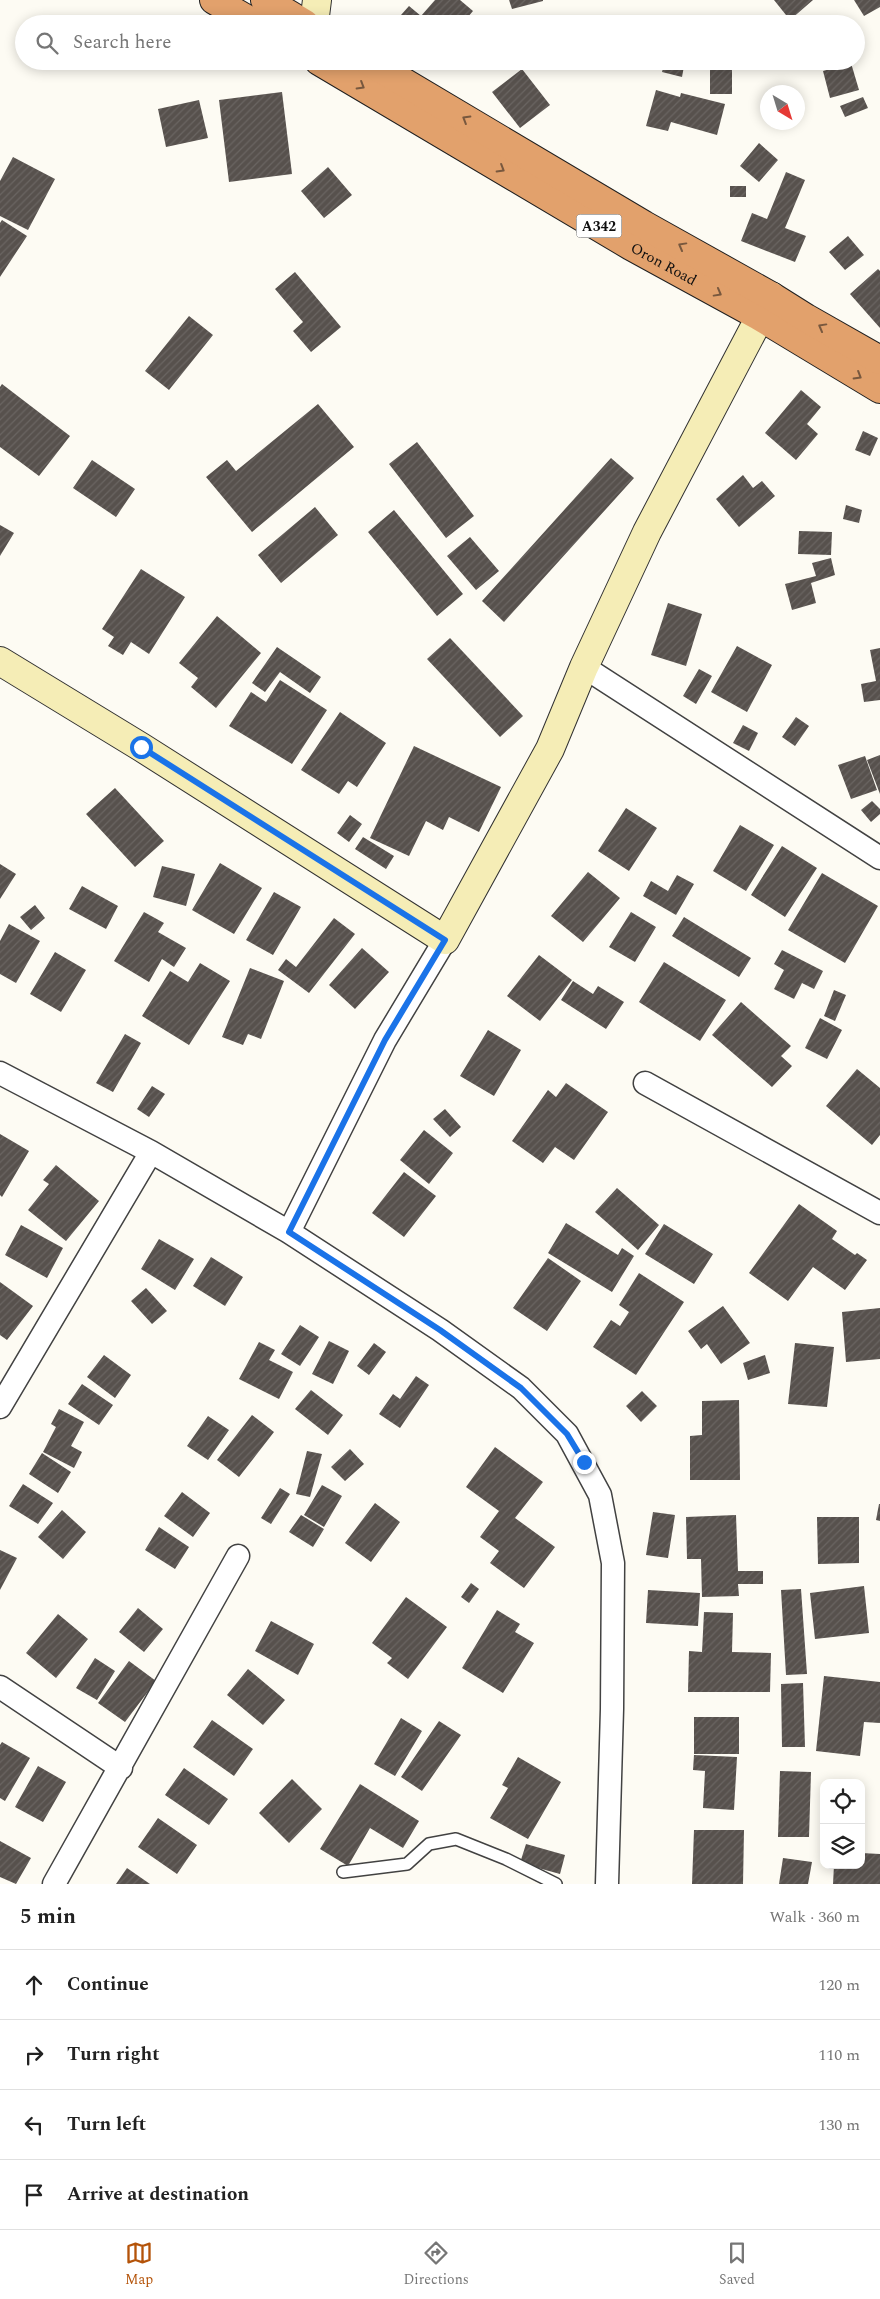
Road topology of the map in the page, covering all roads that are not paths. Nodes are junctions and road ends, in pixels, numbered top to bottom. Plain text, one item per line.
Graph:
1 (214, 0) edge
2 (265, 0) edge
3 (318, 0) edge
4 (240, 15) edge
5 (290, 15) edge
6 (316, 15) edge
7 (334, 70) edge
8 (383, 70) edge
9 (765, 306) junction
10 (880, 360) edge
11 (880, 390) edge
12 (0, 661) edge
13 (584, 667) junction
14 (880, 858) edge
15 (445, 940) junction
16 (0, 1072) edge
17 (645, 1083) dead end
18 (151, 1152) junction
19 (880, 1213) edge
20 (289, 1232) junction
21 (0, 1407) edge
22 (238, 1556) dead end
23 (0, 1687) edge
24 (121, 1768) junction
25 (343, 1872) dead end
26 (54, 1884) edge
27 (556, 1884) edge
28 (607, 1884) edge

1 - 4 highway
2 - 5 highway
3 - 6 street
7 -> 9 highway, Oron Road / A342
9 -> 8 highway, Oron Road / A342
10 -> 9 highway, Oron Road / A342
9 -> 11 highway, Oron Road / A342
9 - 13 street
12 - 15 street
13 - 14 street
13 - 15 street
15 - 20 street
16 - 18 street
17 - 19 street
18 - 20 street
18 - 21 street
20 - 28 street
22 - 24 street
23 - 24 street
24 - 26 street
25 - 27 lane

